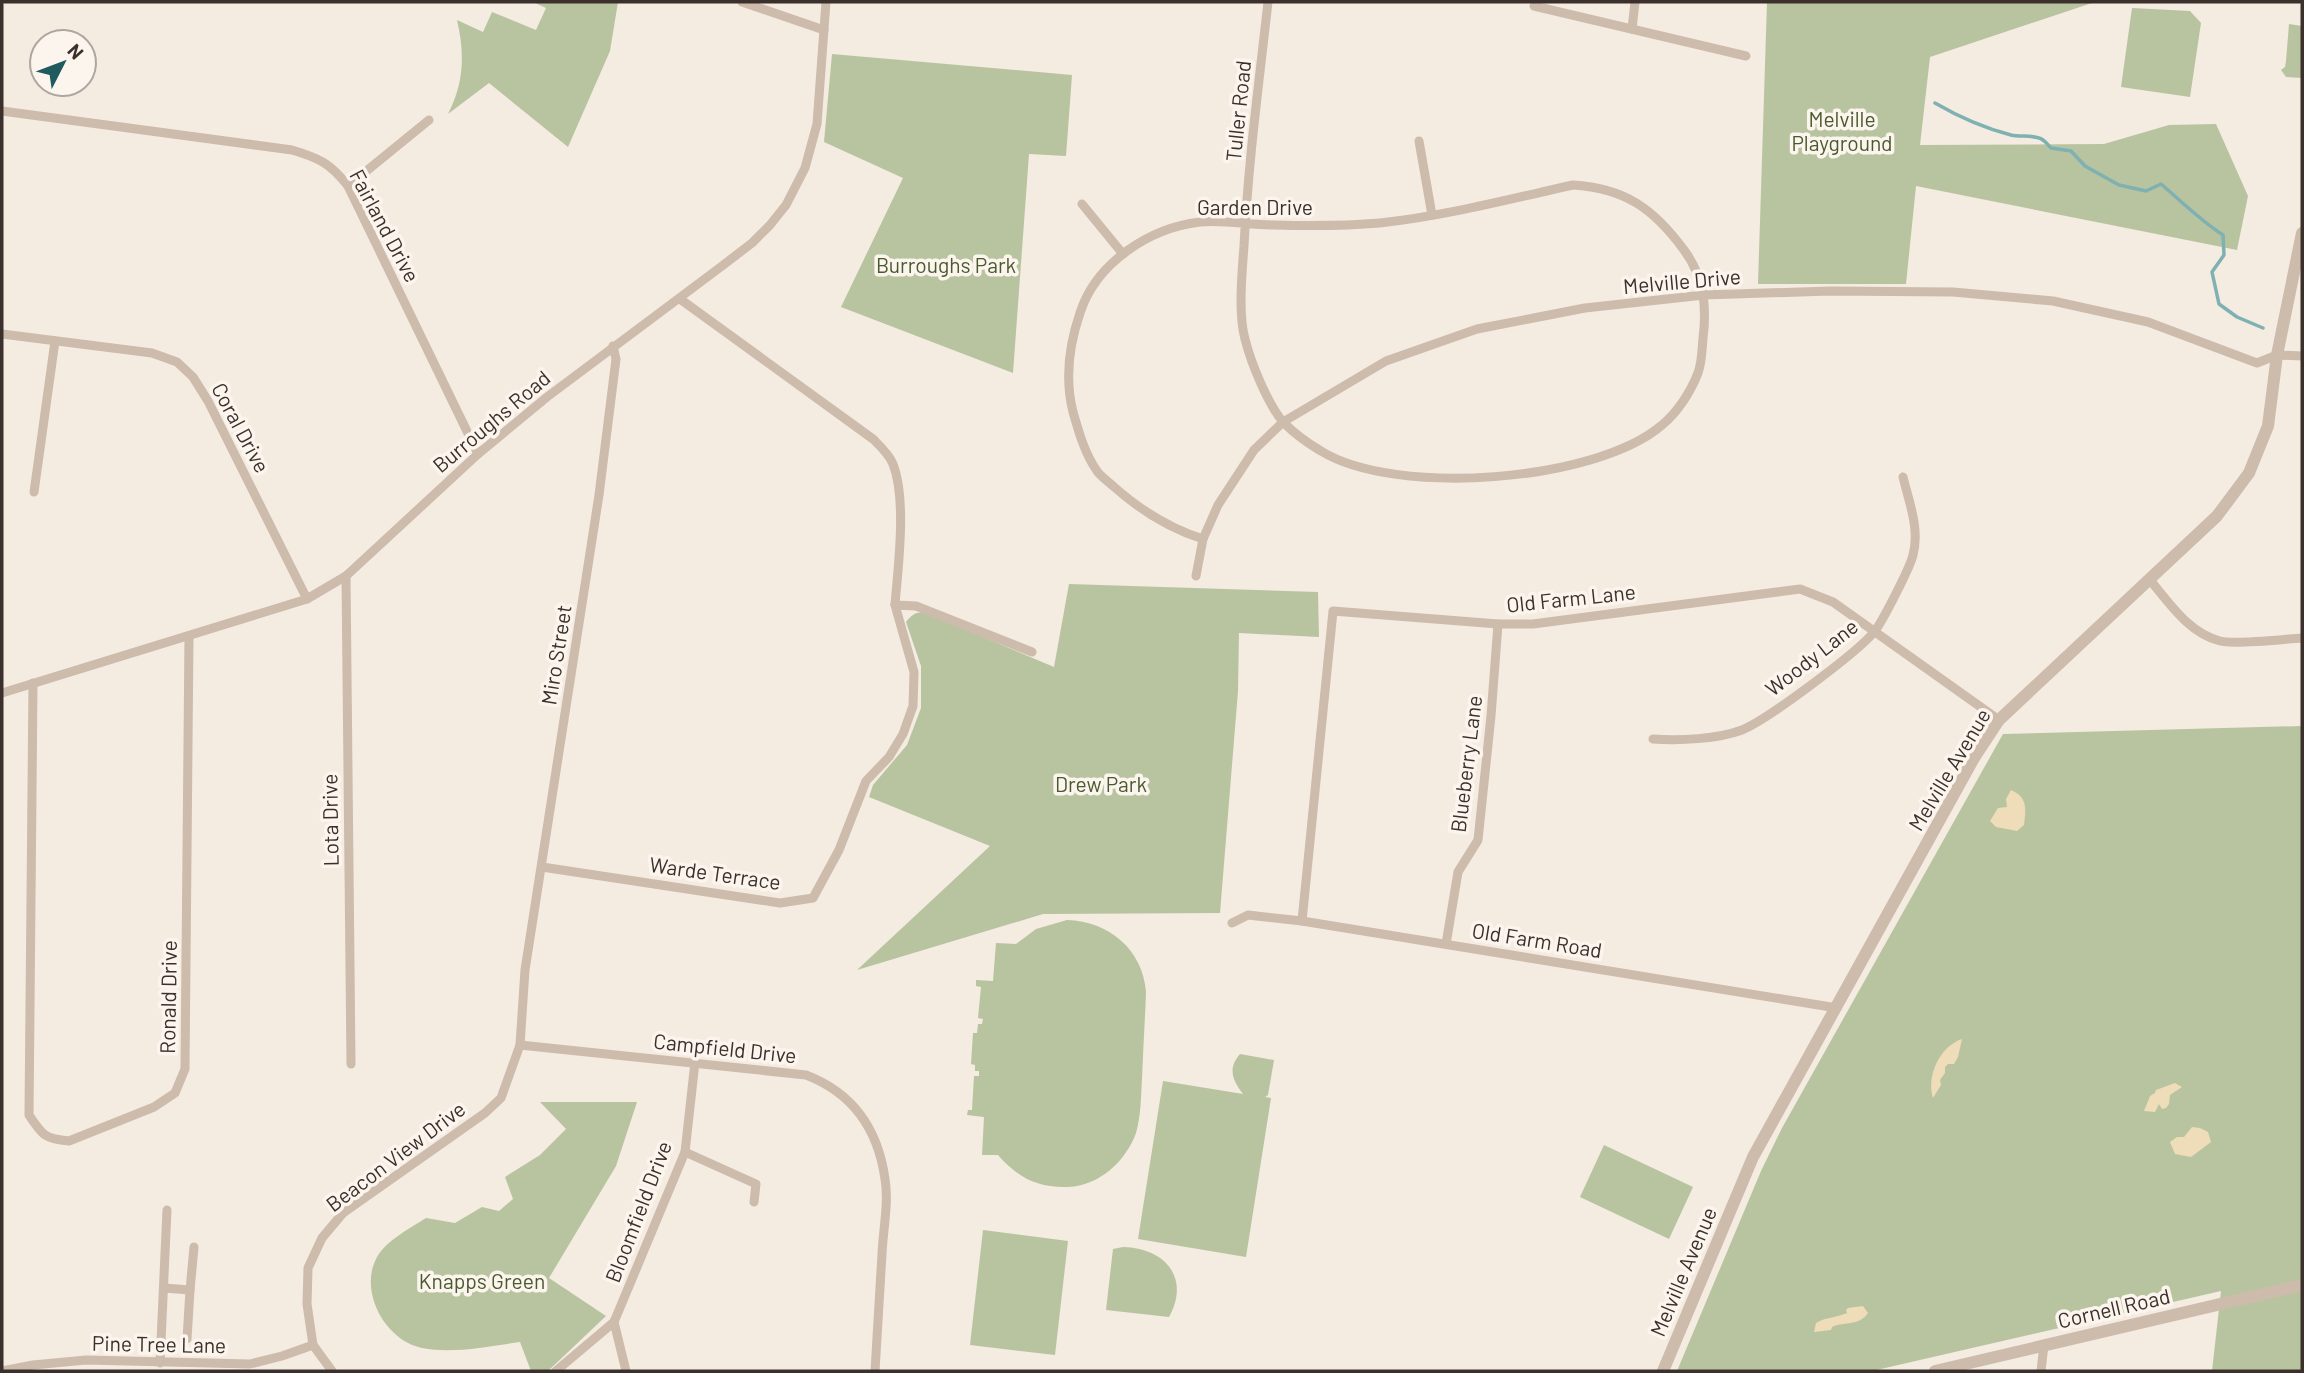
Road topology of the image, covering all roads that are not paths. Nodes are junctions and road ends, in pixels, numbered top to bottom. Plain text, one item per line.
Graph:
1 (742, 2) edge
2 (826, 2) edge
3 (1268, 2) edge
4 (1635, 2) edge
5 (1534, 6) dead end
6 (1632, 29) junction
7 (824, 30) junction
8 (1746, 56) dead end
9 (2, 111) edge
10 (429, 120) dead end
11 (1419, 141) dead end
12 (348, 186) junction
13 (1082, 204) dead end
14 (1432, 215) junction
15 (1245, 223) junction
16 (2302, 233) edge
17 (1123, 254) junction
18 (1704, 295) junction
19 (680, 299) junction
20 (2, 334) edge
21 (55, 341) junction
22 (614, 346) junction
23 (2277, 355) junction
24 (2302, 356) edge
25 (1283, 422) junction
26 (478, 454) junction
27 (1903, 477) dead end
28 (34, 492) dead end
29 (1203, 539) junction
30 (346, 576) junction
31 (1196, 576) dead end
32 (2150, 580) junction
33 (307, 599) junction
34 (895, 605) junction
35 (1498, 624) junction
36 (1875, 631) junction
37 (190, 636) junction
38 (2302, 638) edge
39 (1032, 652) dead end
40 (33, 683) junction
41 (2, 692) edge
42 (1999, 720) junction
43 (1653, 738) dead end
44 (542, 867) junction
45 (1302, 921) junction
46 (1232, 923) dead end
47 (1446, 944) junction
48 (525, 970) joint
49 (1838, 1008) junction
50 (520, 1045) junction
51 (695, 1062) junction
52 (351, 1064) dead end
53 (685, 1152) junction
54 (754, 1202) dead end
55 (167, 1210) dead end
56 (194, 1247) dead end
57 (2302, 1285) edge
58 (164, 1288) junction
59 (190, 1290) junction
60 (614, 1322) junction
61 (187, 1339) dead end
62 (313, 1345) junction
63 (2044, 1345) junction
64 (160, 1363) junction
65 (2, 1371) edge
66 (332, 1371) edge
67 (556, 1371) edge
68 (626, 1371) edge
69 (875, 1371) edge
70 (1663, 1371) edge
71 (1935, 1371) edge
72 (2041, 1371) edge

1 - 7 street
2 - 7 street, Burroughs Road
3 - 15 street, Tuller Road
4 - 6 street
5 - 6 street
6 - 8 street
7 - 19 street, Burroughs Road
9 - 12 street, Fairland Drive
10 - 12 street
11 - 14 street
12 - 26 street, Fairland Drive
13 - 17 street
14 - 15 street, Garden Drive
14 - 18 street, Garden Drive
15 - 17 street, Garden Drive
15 - 25 street, Tuller Road
16 - 23 street, Melville Avenue
17 - 29 street, Garden Drive
18 - 23 street, Melville Drive
18 - 25 street, Melville Drive
18 - 25 street
19 - 22 street, Burroughs Road
19 - 34 street, Warde Terrace
20 - 21 street, Coral Drive
21 - 28 street
21 - 33 street, Coral Drive
22 - 26 street, Burroughs Road
22 - 44 street, Miro Street
23 - 24 street, Melville Drive
23 - 32 street, Melville Avenue
25 - 29 street, Melville Drive
26 - 30 street, Burroughs Road
27 - 36 street, Woody Lane
29 - 31 street, Melville Drive
30 - 33 street, Burroughs Road
30 - 52 street, Lota Drive
32 - 38 street
32 - 42 street, Melville Avenue
33 - 37 street, Burroughs Road
34 - 39 street
34 - 44 street, Warde Terrace
35 - 36 street, Old Farm Lane
35 - 45 street, Old Farm Lane
35 - 47 street, Blueberry Lane
36 - 42 street, Old Farm Lane
36 - 43 street, Woody Lane
37 - 40 street, Burroughs Road
37 - 40 street, Ronald Drive
40 - 41 street, Burroughs Road
42 - 49 street, Melville Avenue
44 - 48 street, Miro Street
45 - 46 street, Old Farm Road
45 - 47 street, Old Farm Road
47 - 49 street, Old Farm Road
48 - 50 street, Beacon View Drive
49 - 70 street, Melville Avenue
50 - 51 street, Campfield Drive
50 - 62 street, Beacon View Drive
51 - 53 street, Bloomfield Drive
51 - 69 street, Campfield Drive
53 - 54 street
53 - 60 street, Bloomfield Drive
55 - 58 street
56 - 59 street
57 - 63 street, Cornell Road
58 - 59 street
58 - 64 street
59 - 61 street
60 - 67 street
60 - 68 street
62 - 64 street, Pine Tree Lane
62 - 66 street, Beacon View Drive
63 - 71 street, Cornell Road
63 - 72 street
64 - 65 street, Pine Tree Lane

